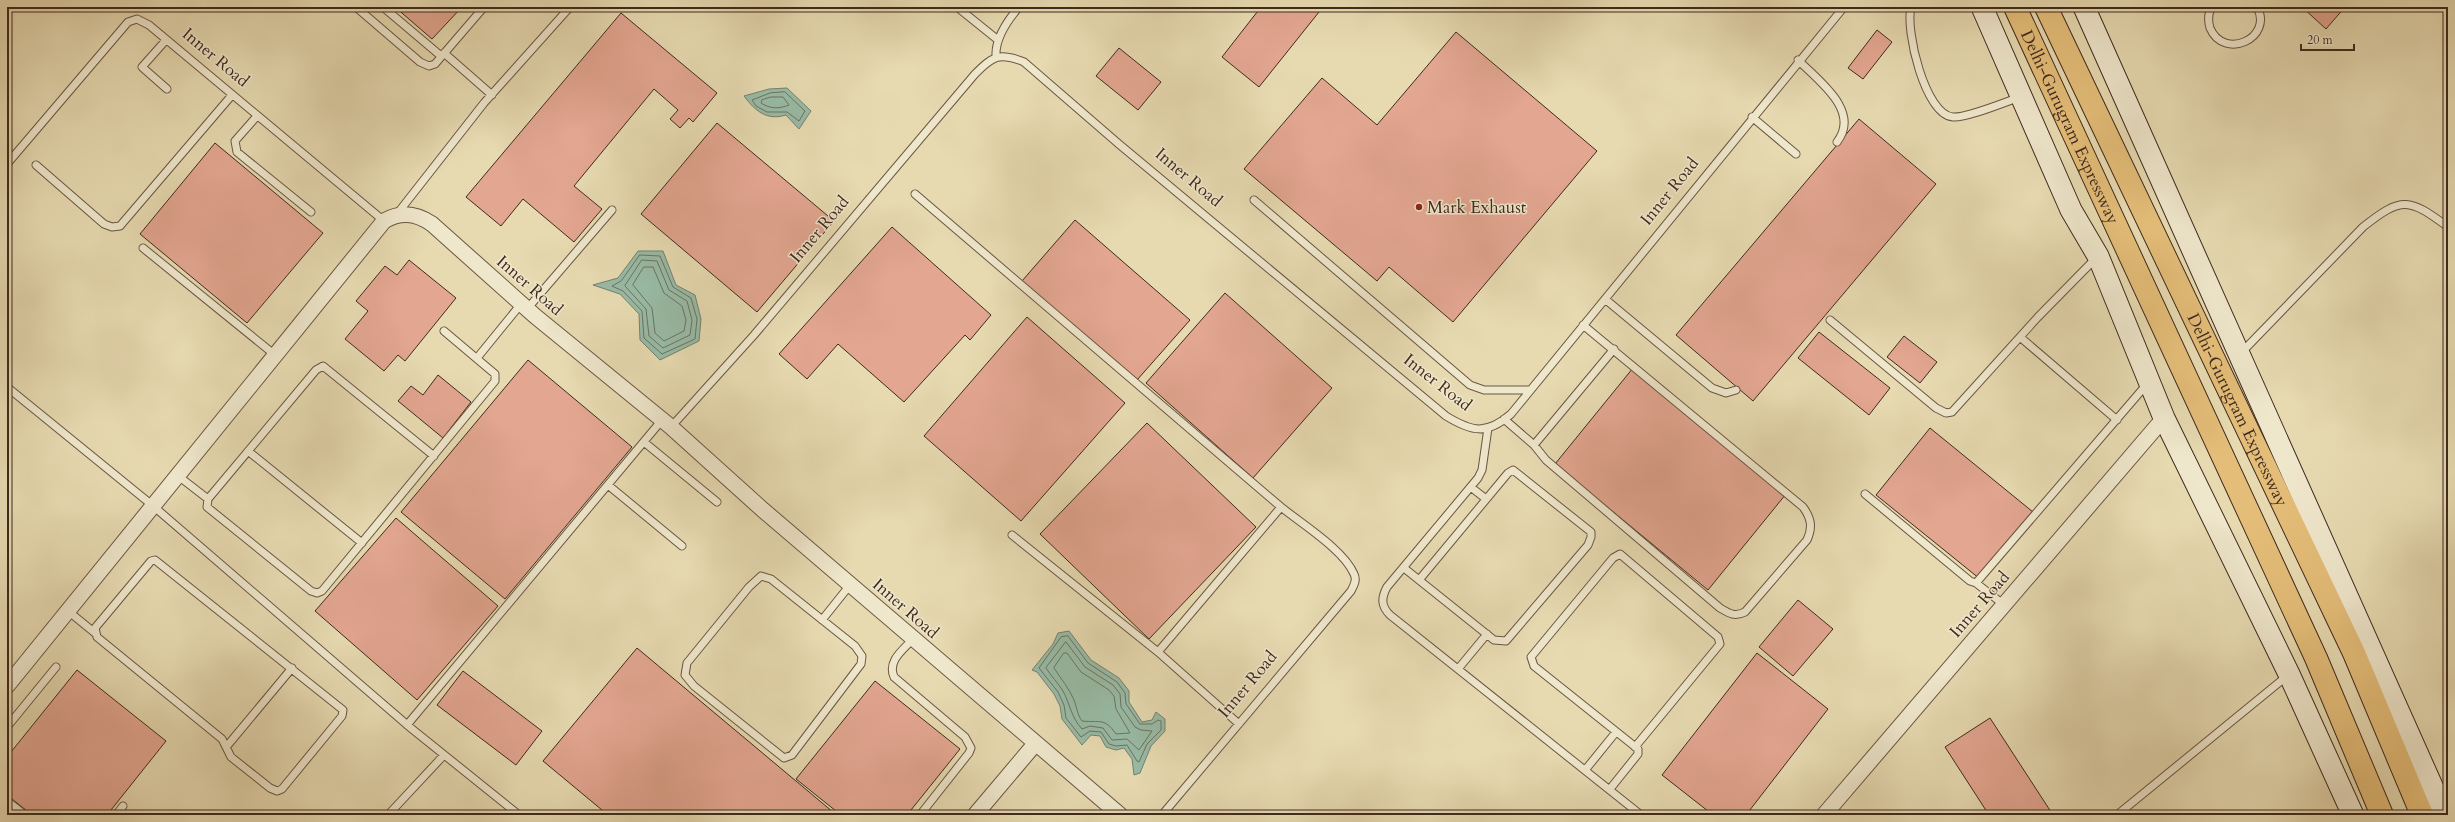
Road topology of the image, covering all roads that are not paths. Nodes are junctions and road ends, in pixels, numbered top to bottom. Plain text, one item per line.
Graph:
1 (356, 7) edge
2 (384, 7) edge
3 (484, 7) edge
4 (570, 7) edge
5 (957, 7) edge
6 (1019, 7) edge
7 (1844, 7) edge
8 (1911, 7) edge
9 (1982, 7) edge
10 (2015, 7) edge
11 (2046, 7) edge
12 (2212, 7) edge
13 (2257, 7) edge
14 (2088, 9) edge
15 (166, 40) junction
16 (998, 40) junction
17 (442, 54) junction
18 (996, 56) junction
19 (1798, 60) junction
20 (167, 89) dead end
21 (492, 94) junction
22 (232, 95) junction
23 (2020, 98) junction
24 (257, 116) junction
25 (1752, 117) junction
26 (1837, 142) dead end
27 (1796, 154) dead end
28 (7, 164) edge
29 (36, 165) dead end
30 (915, 194) dead end
31 (1254, 200) dead end
32 (612, 210) dead end
33 (311, 212) dead end
34 (390, 218) junction
35 (2448, 227) edge
36 (143, 248) dead end
37 (2098, 256) junction
38 (1605, 299) junction
39 (524, 306) junction
40 (1830, 320) dead end
41 (1584, 325) junction
42 (444, 331) dead end
43 (2020, 337) junction
44 (1614, 349) junction
45 (275, 355) junction
46 (2239, 355) junction
47 (477, 358) junction
48 (2150, 381) junction
49 (7, 387) edge
50 (1530, 390) junction
51 (1736, 390) dead end
52 (2164, 418) junction
53 (1504, 419) junction
54 (2117, 420) junction
55 (667, 424) junction
56 (1488, 428) junction
57 (644, 442) junction
58 (1534, 445) junction
59 (248, 451) junction
60 (434, 456) junction
61 (177, 475) junction
62 (608, 485) junction
63 (1472, 488) junction
64 (1865, 494) dead end
65 (208, 499) junction
66 (1486, 499) junction
67 (717, 502) dead end
68 (152, 505) junction
69 (1281, 508) junction
70 (1012, 535) dead end
71 (362, 543) junction
72 (682, 546) dead end
73 (1404, 568) junction
74 (1419, 580) junction
75 (1976, 583) junction
76 (850, 585) junction
77 (2003, 604) junction
78 (68, 611) junction
79 (822, 620) junction
80 (95, 633) junction
81 (1487, 634) junction
82 (913, 639) junction
83 (1158, 652) junction
84 (56, 667) dead end
85 (292, 668) junction
86 (1458, 669) junction
87 (2289, 674) junction
88 (7, 686) edge
89 (1239, 724) junction
90 (407, 725) junction
91 (7, 727) edge
92 (1616, 732) junction
93 (1035, 744) junction
94 (226, 746) junction
95 (1635, 747) junction
96 (444, 755) junction
97 (1586, 769) junction
98 (1610, 789) junction
99 (7, 801) edge
100 (123, 806) dead end
101 (25, 815) edge
102 (116, 815) edge
103 (388, 815) edge
104 (519, 815) edge
105 (920, 815) edge
106 (975, 815) edge
107 (1120, 815) edge
108 (1162, 815) edge
109 (1641, 815) edge
110 (1824, 815) edge
111 (2117, 815) edge
112 (2353, 815) edge
113 (2382, 815) edge
114 (2422, 815) edge
115 (2446, 815) edge

1 - 17 lane
2 - 17 lane
3 - 17 lane
4 - 21 lane
5 - 16 lane
6 - 16 lane
7 - 19 lane, Inner Road
8 - 23 lane
9 - 23 main road
10 - 113 highway, Delhi-Gurugram Expressway
11 - 114 highway, Delhi-Gurugram Expressway
12 - 13 lane
14 - 46 main road
15 - 20 lane
15 - 22 lane, Inner Road
15 - 28 lane, Inner Road
16 - 18 lane
17 - 21 lane
18 - 55 lane, Inner Road
18 - 56 lane, Inner Road
19 - 25 lane, Inner Road
19 - 26 lane
21 - 34 lane
22 - 24 lane, Inner Road
22 - 29 lane
23 - 37 main road
24 - 33 lane
24 - 34 lane, Inner Road
25 - 27 lane
25 - 38 lane, Inner Road
30 - 69 lane
31 - 50 lane
32 - 39 lane
34 - 39 street, Inner Road
34 - 45 street
35 - 46 lane
36 - 45 lane
37 - 43 lane
37 - 48 main road
38 - 41 lane, Inner Road
38 - 51 lane
39 - 47 lane
39 - 55 street, Inner Road
40 - 43 lane
41 - 44 lane
41 - 50 lane, Inner Road
42 - 47 lane
43 - 54 lane
44 - 58 lane
44 - 58 lane
45 - 61 street
46 - 115 main road
47 - 60 lane
48 - 52 main road
48 - 54 lane
49 - 68 lane
50 - 53 lane, Inner Road
52 - 77 street, Inner Road
52 - 87 main road
53 - 56 lane, Inner Road
53 - 58 lane
54 - 75 lane
55 - 57 lane
55 - 76 street, Inner Road
56 - 63 lane
57 - 62 lane
57 - 67 lane
59 - 60 lane
59 - 65 lane
59 - 71 lane
60 - 71 lane
61 - 65 lane
61 - 68 street
62 - 72 lane
62 - 90 lane
63 - 66 lane
63 - 73 lane
64 - 75 lane
65 - 71 lane
66 - 74 lane
66 - 81 lane
68 - 78 street
68 - 90 lane
69 - 83 lane
69 - 89 lane, Inner Road
70 - 83 lane
73 - 74 lane
73 - 86 lane
74 - 81 lane
75 - 77 lane
76 - 79 lane
76 - 82 street, Inner Road
77 - 110 street, Inner Road
78 - 80 lane
78 - 88 street
79 - 79 lane
80 - 85 lane
80 - 94 lane
81 - 86 lane
82 - 93 street, Inner Road
82 - 105 lane
83 - 89 lane
84 - 91 lane
85 - 94 lane
85 - 94 lane
86 - 97 lane
87 - 111 lane
87 - 112 main road
89 - 108 lane, Inner Road
90 - 96 lane
92 - 95 lane
92 - 95 lane
92 - 97 lane
93 - 106 street
93 - 107 street, Inner Road
95 - 98 lane
96 - 103 lane
96 - 104 lane
97 - 98 lane
98 - 109 lane
99 - 101 lane
100 - 102 lane

